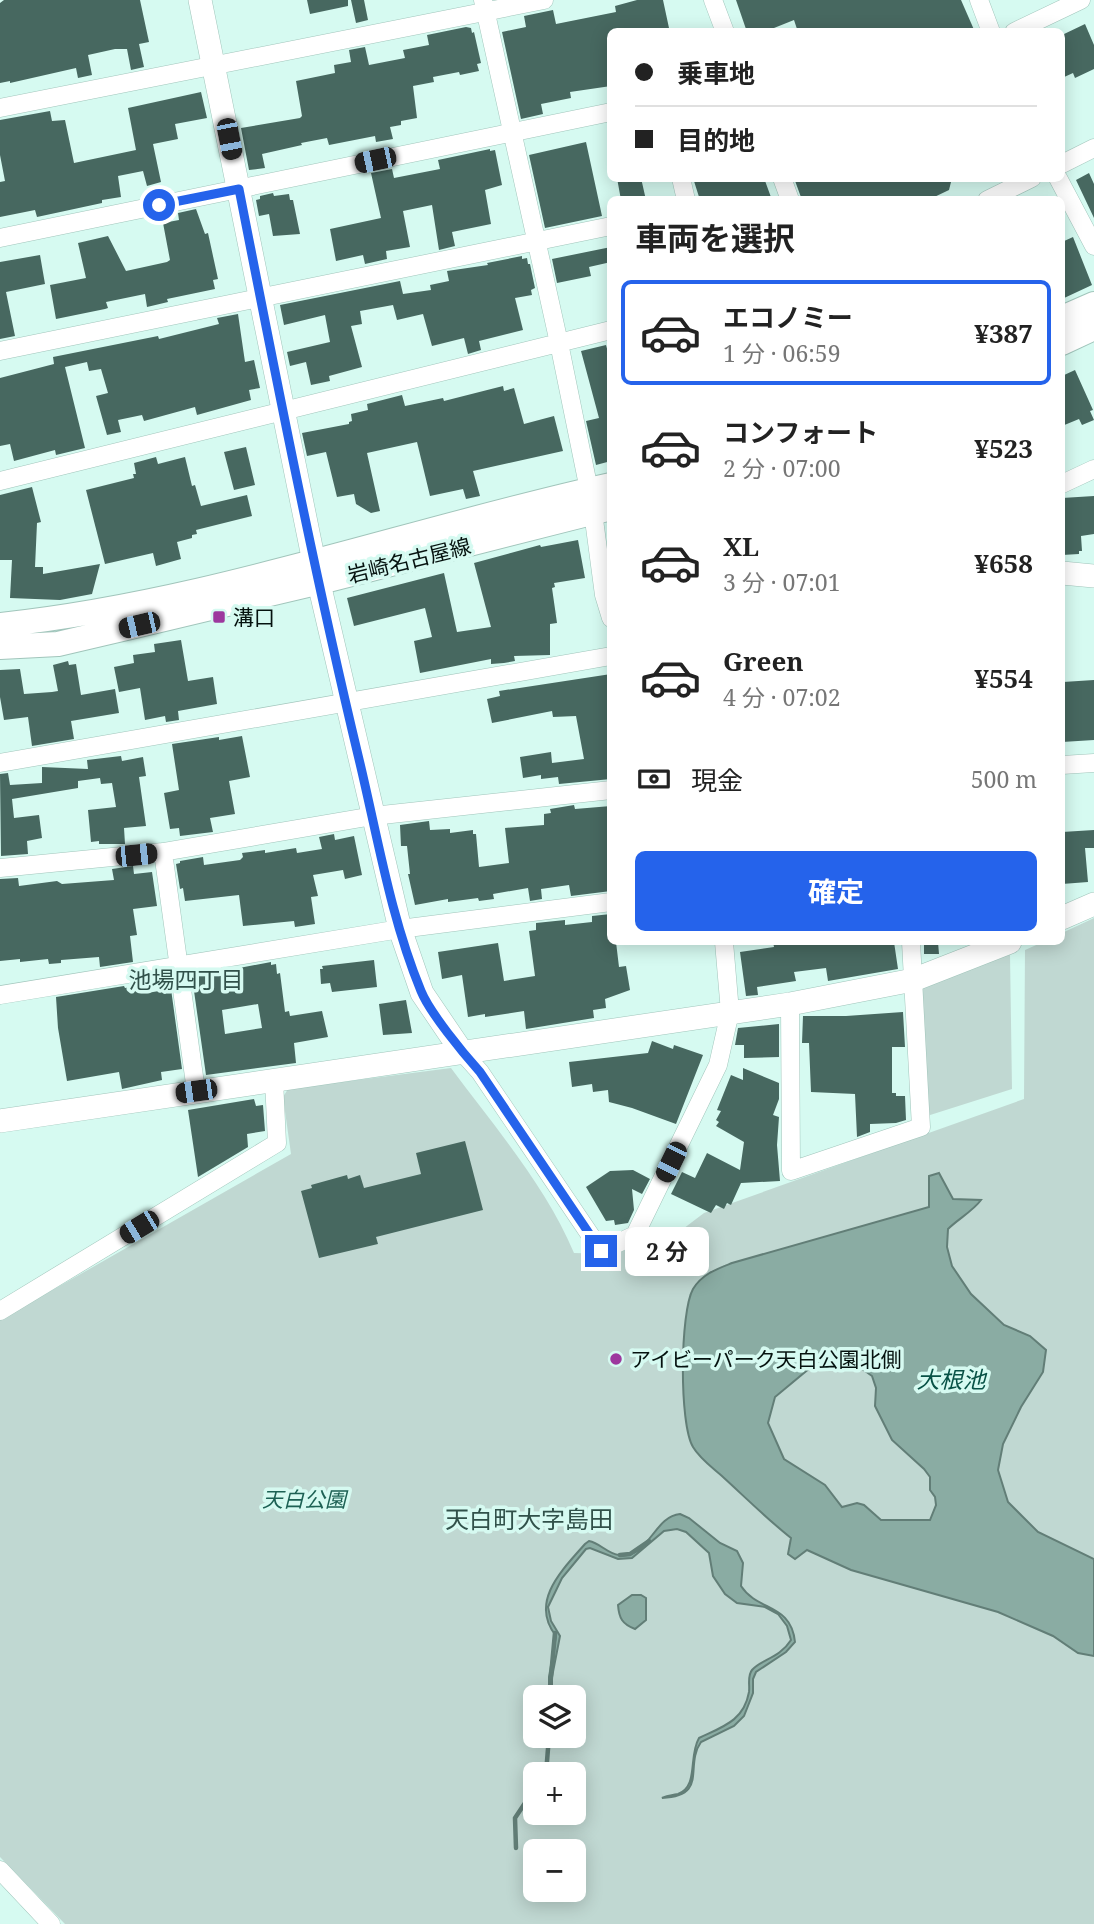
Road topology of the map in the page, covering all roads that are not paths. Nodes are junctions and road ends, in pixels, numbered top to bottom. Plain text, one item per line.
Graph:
1 (200, 0) edge
2 (544, 0) edge
3 (712, 0) edge
4 (979, 0) edge
5 (1081, 0) edge
6 (485, 6) edge
7 (723, 28) edge
8 (990, 28) edge
9 (1022, 28) edge
10 (214, 65) junction
11 (0, 108) edge
12 (607, 113) edge
13 (512, 132) junction
14 (1094, 148) edge
15 (1065, 162) edge
16 (1024, 182) edge
17 (1060, 182) edge
18 (239, 189) junction
19 (996, 196) edge
20 (607, 227) edge
21 (0, 238) edge
22 (537, 241) junction
23 (1094, 246) edge
24 (260, 297) junction
25 (1094, 304) edge
26 (1065, 317) edge
27 (1094, 328) edge
28 (607, 331) edge
29 (1065, 342) edge
30 (559, 343) junction
31 (0, 351) edge
32 (284, 411) junction
33 (1094, 469) edge
34 (0, 481) edge
35 (1065, 483) edge
36 (601, 499) edge
37 (317, 572) junction
38 (1065, 573) edge
39 (1094, 576) edge
40 (607, 605) edge
41 (0, 625) edge
42 (0, 647) edge
43 (607, 657) edge
44 (346, 703) junction
45 (0, 763) edge
46 (1094, 763) edge
47 (1065, 765) edge
48 (607, 790) edge
49 (373, 816) junction
50 (163, 852) junction
51 (0, 868) edge
52 (607, 903) edge
53 (1094, 904) edge
54 (1065, 917) edge
55 (400, 929) junction
56 (724, 945) edge
57 (911, 945) edge
58 (1002, 945) edge
59 (179, 966) junction
60 (913, 980) junction
61 (0, 995) edge
62 (790, 1004) junction
63 (730, 1012) junction
64 (462, 1052) junction
65 (274, 1080) junction
66 (196, 1091) junction
67 (0, 1121) edge
68 (0, 1311) edge
69 (0, 1870) edge
70 (51, 1924) edge

1 - 10 street
2 - 6 street
3 - 7 street
4 - 8 street
5 - 9 street
6 - 10 street
6 - 13 street
10 - 11 street
10 - 18 street
12 - 13 street
13 - 18 street
13 - 22 street
14 - 15 street
16 - 19 street
17 - 23 street
18 - 21 street
18 - 24 street
20 - 22 street
22 - 24 street
22 - 30 street
24 - 31 street
24 - 32 street
25 - 26 main road
27 - 29 main road
28 - 30 street
30 - 32 street
30 - 36 street
32 - 34 street
32 - 37 street
33 - 35 street
36 - 37 main road, 岩崎名古屋線
36 - 40 street
37 - 41 main road, 岩崎名古屋線
37 - 42 main road, 岩崎名古屋線
37 - 44 street
38 - 39 street
43 - 44 street
44 - 45 street
44 - 49 street
46 - 47 street
48 - 49 street
49 - 50 street
49 - 55 street
50 - 51 street
50 - 59 street
52 - 55 street
53 - 54 street
55 - 59 street
55 - 64 street
56 - 63 street
57 - 60 street
58 - 60 street
59 - 61 street
59 - 66 street
60 - 62 street
60 - 62 street
62 - 63 street
63 - 64 street
63 - 64 street
64 - 65 street
65 - 66 street
65 - 68 street
66 - 67 street
69 - 70 street

